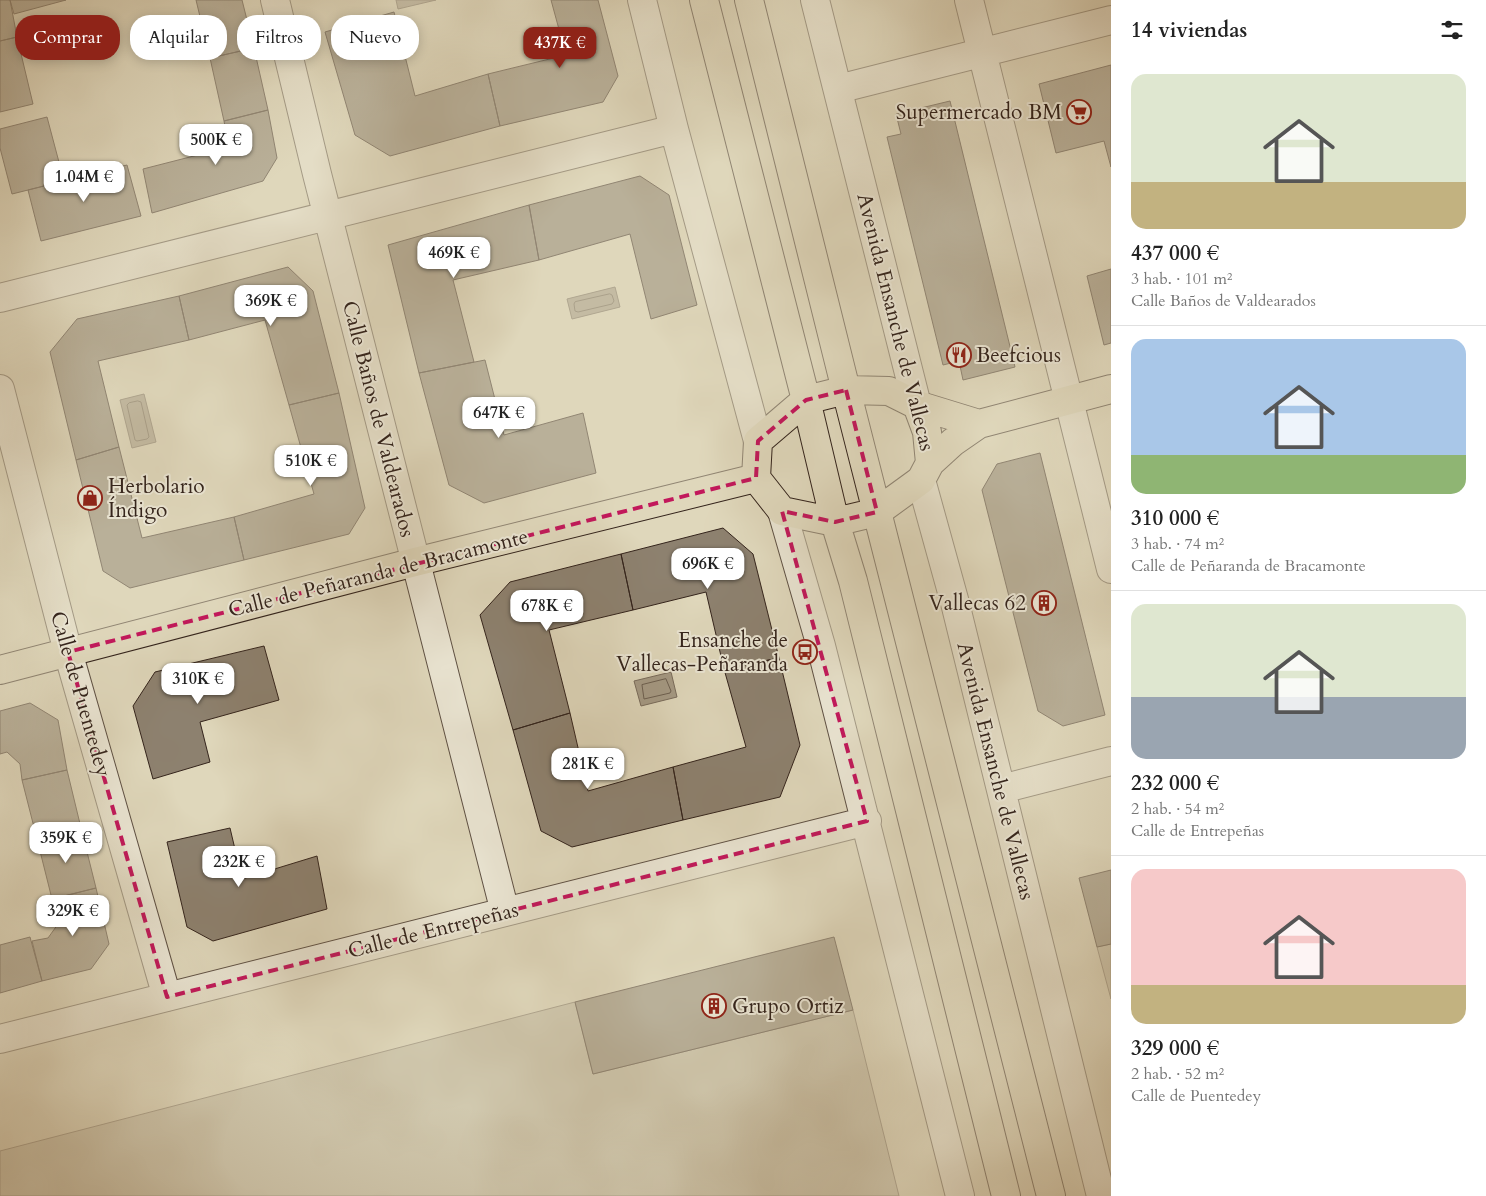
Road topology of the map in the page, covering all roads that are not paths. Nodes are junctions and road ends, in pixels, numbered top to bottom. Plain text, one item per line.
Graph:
1 (275, 0) edge
2 (642, 0) edge
3 (704, 0) edge
4 (750, 0) edge
5 (815, 0) edge
6 (968, 0) edge
7 (1111, 20) edge
8 (982, 53) junction
9 (838, 89) junction
10 (674, 129) junction
11 (328, 216) junction
12 (0, 298) edge
13 (0, 389) edge
14 (1111, 389) edge
15 (846, 390) junction
16 (806, 400) junction
17 (1068, 400) junction
18 (917, 406) junction
19 (978, 424) junction
20 (758, 441) junction
21 (926, 471) junction
22 (756, 478) junction
23 (782, 512) junction
24 (877, 512) junction
25 (835, 522) junction
26 (415, 562) junction
27 (1111, 569) edge
28 (68, 652) junction
29 (0, 670) edge
30 (1111, 761) edge
31 (1001, 789) junction
32 (867, 821) junction
33 (505, 912) junction
34 (167, 997) junction
35 (0, 1039) edge
36 (960, 1196) edge
37 (1006, 1196) edge
38 (1051, 1196) edge
39 (1101, 1196) edge

1 - 11 street, Calle Baños de Valdearados
2 - 10 street
3 - 16 main road
4 - 15 main road
5 - 9 street, Avenida Ensanche de Vallecas
6 - 8 street
7 - 8 street
8 - 9 street
8 - 17 street
9 - 18 street, Avenida Ensanche de Vallecas
10 - 11 street
10 - 20 street
11 - 12 street
11 - 26 street, Calle Baños de Valdearados
13 - 28 street, Calle de Puentedey
14 - 17 main road
15 - 16 main road
15 - 18 main road
15 - 24 main road
16 - 20 main road
16 - 25 main road
17 - 19 main road
17 - 27 street
18 - 19 main road
18 - 21 main road, Avenida Ensanche de Vallecas
19 - 21 main road
20 - 22 main road
21 - 24 main road
21 - 31 street, Avenida Ensanche de Vallecas
22 - 23 main road
22 - 26 main road, Calle de Peñaranda de Bracamonte
23 - 25 main road
23 - 32 street
24 - 25 main road
24 - 38 main road
25 - 37 main road
26 - 28 main road, Calle de Peñaranda de Bracamonte
26 - 33 street, Calle Baños de Valdearados
28 - 29 main road, Calle de Peñaranda de Bracamonte
28 - 34 street, Calle de Puentedey
30 - 31 street
31 - 39 street, Avenida Ensanche de Vallecas
32 - 33 street, Calle de Entrepeñas
32 - 36 street
33 - 34 street, Calle de Entrepeñas
34 - 35 street, Calle de Entrepeñas

